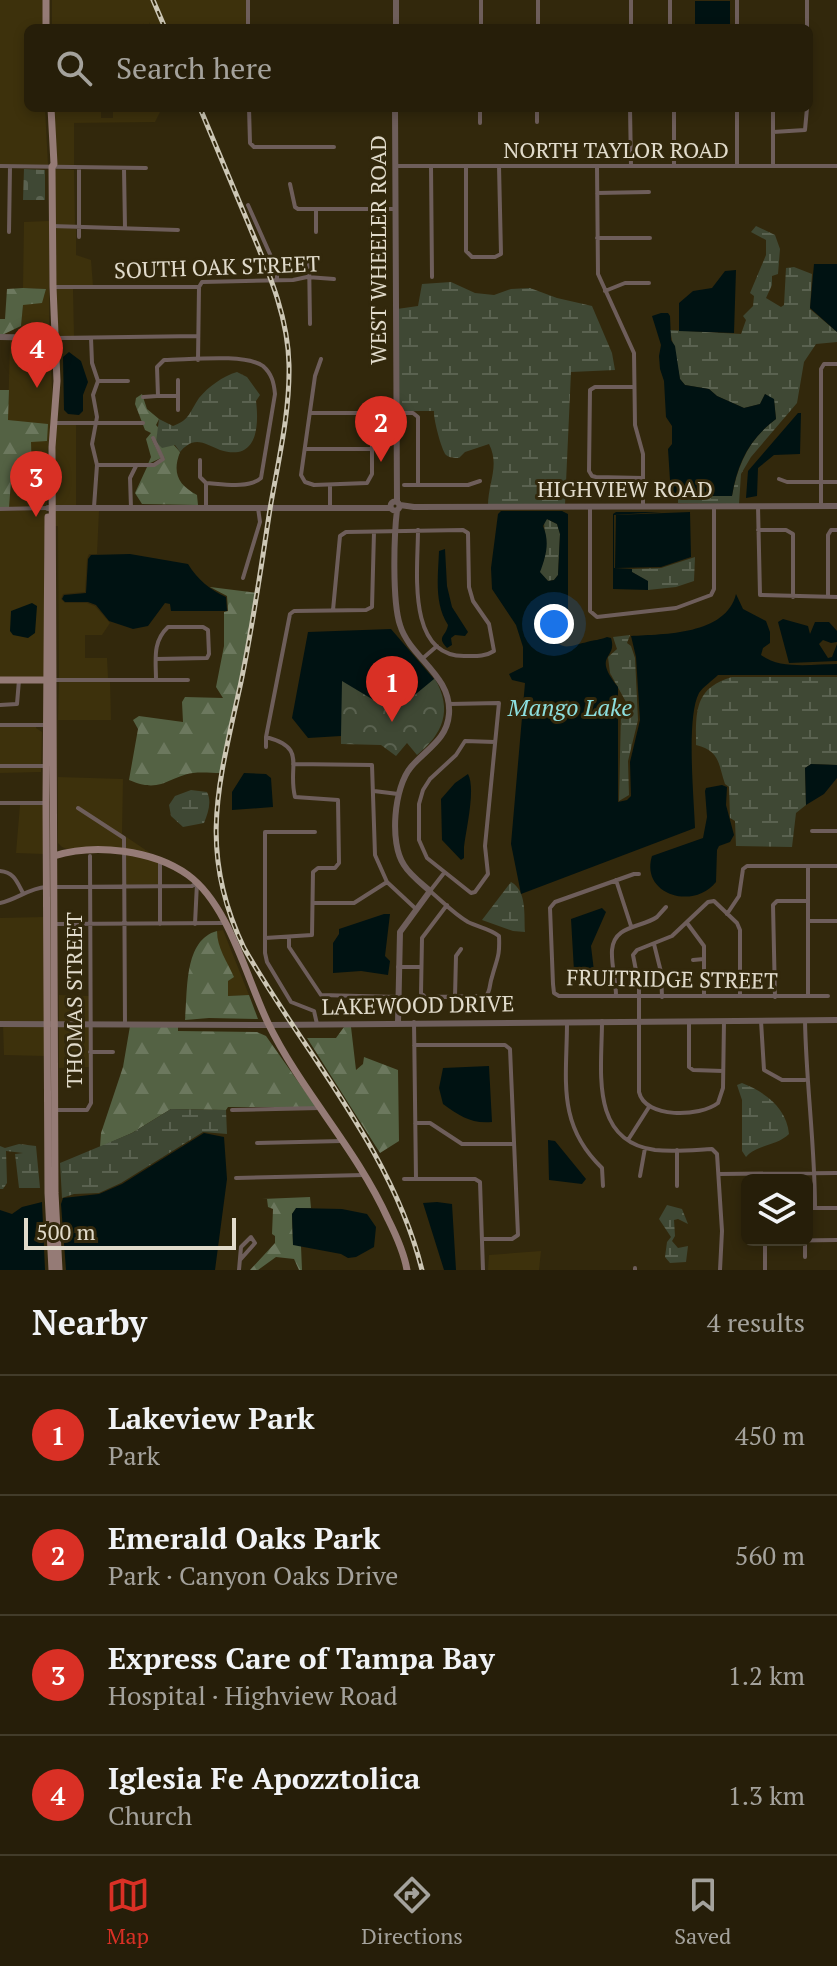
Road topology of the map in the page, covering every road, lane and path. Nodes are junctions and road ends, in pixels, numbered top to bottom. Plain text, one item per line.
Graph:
1 (48, 0) edge
2 (248, 0) edge
3 (396, 0) edge
4 (481, 0) edge
5 (538, 0) edge
6 (631, 0) edge
7 (670, 0) edge
8 (737, 0) edge
9 (807, 0) edge
10 (48, 24) edge
11 (248, 24) edge
12 (396, 24) edge
13 (481, 24) edge
14 (538, 24) edge
15 (631, 24) edge
16 (670, 24) edge
17 (737, 24) edge
18 (807, 24) edge
19 (49, 112) edge
20 (249, 112) edge
21 (395, 112) edge
22 (480, 112) edge
23 (537, 112) edge
24 (630, 112) edge
25 (674, 112) edge
26 (737, 112) edge
27 (773, 112) edge
28 (807, 112) edge
29 (537, 122) dead end
30 (480, 123) dead end
31 (773, 132) junction
32 (334, 147) dead end
33 (0, 166) edge
34 (10, 166) junction
35 (395, 166) junction
36 (431, 166) junction
37 (466, 166) junction
38 (499, 166) junction
39 (597, 166) junction
40 (631, 166) junction
41 (674, 166) junction
42 (737, 166) junction
43 (773, 166) junction
44 (837, 166) edge
45 (52, 167) junction
46 (79, 168) junction
47 (146, 168) dead end
48 (124, 169) junction
49 (290, 184) dead end
50 (649, 192) dead end
51 (597, 193) junction
52 (248, 205) dead end
53 (395, 209) junction
54 (316, 210) junction
55 (52, 226) junction
56 (79, 227) junction
57 (125, 228) junction
58 (178, 230) dead end
59 (9, 232) dead end
60 (316, 232) dead end
61 (79, 237) dead end
62 (597, 238) junction
63 (650, 238) dead end
64 (309, 256) dead end
65 (432, 277) dead end
66 (309, 278) junction
67 (277, 279) junction
68 (334, 279) dead end
69 (649, 283) dead end
70 (53, 287) junction
71 (199, 287) junction
72 (605, 291) junction
73 (310, 324) dead end
74 (198, 336) junction
75 (0, 337) edge
76 (53, 338) junction
77 (91, 338) junction
78 (321, 359) dead end
79 (198, 360) junction
80 (837, 364) edge
81 (178, 380) dead end
82 (98, 381) junction
83 (128, 381) dead end
84 (634, 387) junction
85 (158, 396) junction
86 (178, 396) junction
87 (143, 397) dead end
88 (178, 410) dead end
89 (372, 412) junction
90 (397, 412) junction
91 (312, 413) junction
92 (53, 422) junction
93 (143, 423) dead end
94 (97, 424) junction
95 (153, 438) dead end
96 (306, 449) junction
97 (372, 449) junction
98 (200, 460) dead end
99 (97, 465) junction
100 (136, 466) junction
101 (643, 478) junction
102 (779, 479) dead end
103 (480, 481) dead end
104 (821, 482) junction
105 (837, 482) edge
106 (206, 483) junction
107 (330, 485) junction
108 (404, 485) dead end
109 (418, 485) junction
110 (395, 506) junction
111 (758, 506) junction
112 (821, 506) junction
113 (837, 506) edge
114 (590, 507) junction
115 (643, 507) junction
116 (714, 507) junction
117 (51, 508) junction
118 (93, 508) junction
119 (131, 508) junction
120 (206, 508) junction
121 (258, 508) junction
122 (330, 508) junction
123 (0, 509) edge
124 (418, 530) junction
125 (758, 530) junction
126 (837, 530) edge
127 (374, 531) junction
128 (396, 531) junction
129 (243, 578) dead end
130 (793, 597) junction
131 (828, 597) junction
132 (837, 597) edge
133 (333, 610) junction
134 (437, 646) junction
135 (156, 659) junction
136 (422, 659) junction
137 (0, 680) edge
138 (19, 680) junction
139 (50, 680) junction
140 (156, 680) junction
141 (188, 680) dead end
142 (449, 704) junction
143 (0, 705) edge
144 (0, 725) edge
145 (46, 725) junction
146 (266, 737) junction
147 (495, 742) junction
148 (266, 747) dead end
149 (293, 764) junction
150 (0, 766) edge
151 (45, 766) junction
152 (374, 791) junction
153 (398, 794) junction
154 (50, 802) junction
155 (0, 803) edge
156 (78, 808) dead end
157 (812, 831) dead end
158 (837, 831) edge
159 (315, 832) dead end
160 (54, 840) junction
161 (124, 852) junction
162 (78, 853) junction
163 (50, 856) junction
164 (90, 856) junction
165 (160, 859) junction
166 (808, 866) junction
167 (837, 866) edge
168 (0, 871) edge
169 (444, 873) junction
170 (639, 874) dead end
171 (616, 880) junction
172 (387, 882) junction
173 (197, 883) junction
174 (90, 886) junction
175 (124, 886) junction
176 (159, 886) junction
177 (50, 887) junction
178 (430, 891) junction
179 (23, 893) junction
180 (808, 901) junction
181 (0, 903) edge
182 (314, 903) junction
183 (447, 905) junction
184 (666, 907) dead end
185 (416, 909) junction
186 (727, 914) junction
187 (808, 921) junction
188 (837, 921) edge
189 (226, 923) junction
190 (687, 923) junction
191 (54, 924) junction
192 (90, 924) junction
193 (125, 924) junction
194 (160, 924) junction
195 (195, 924) junction
196 (631, 926) junction
197 (289, 937) junction
198 (265, 938) junction
199 (654, 944) junction
200 (461, 949) dead end
201 (704, 959) junction
202 (693, 960) dead end
203 (398, 967) junction
204 (421, 967) junction
205 (616, 996) junction
206 (704, 996) junction
207 (740, 996) junction
208 (808, 996) junction
209 (828, 996) dead end
210 (399, 997) junction
211 (455, 997) junction
212 (639, 997) junction
213 (662, 997) junction
214 (775, 997) junction
215 (805, 1020) junction
216 (837, 1020) edge
217 (602, 1021) junction
218 (639, 1021) junction
219 (689, 1021) junction
220 (724, 1021) junction
221 (761, 1021) junction
222 (414, 1022) junction
223 (567, 1022) junction
224 (398, 1023) junction
225 (0, 1024) edge
226 (52, 1024) junction
227 (91, 1024) junction
228 (125, 1024) junction
229 (317, 1024) junction
230 (269, 1025) junction
231 (414, 1045) junction
232 (90, 1052) junction
233 (113, 1052) dead end
234 (723, 1071) junction
235 (806, 1080) junction
236 (649, 1107) junction
237 (323, 1108) junction
238 (232, 1110) dead end
239 (52, 1111) junction
240 (415, 1123) junction
241 (628, 1140) junction
242 (344, 1141) junction
243 (257, 1143) dead end
244 (514, 1144) junction
245 (645, 1148) junction
246 (677, 1150) junction
247 (815, 1173) junction
248 (837, 1173) edge
249 (718, 1174) junction
250 (366, 1175) junction
251 (640, 1176) dead end
252 (236, 1178) dead end
253 (404, 1179) dead end
254 (416, 1179) junction
255 (603, 1186) dead end
256 (677, 1186) dead end
257 (815, 1208) joint
258 (837, 1208) edge
259 (483, 1239) junction
260 (837, 1240) edge
261 (813, 1241) edge
262 (765, 1246) edge
263 (805, 1246) edge
264 (805, 1257) dead end
265 (240, 1260) junction
266 (52, 1270) edge
267 (59, 1270) edge
268 (239, 1270) edge
269 (407, 1270) edge
270 (483, 1270) edge
271 (720, 1270) edge
272 (765, 1270) edge

1 - 10 main road
2 - 11 street
3 - 12 street
4 - 13 street
5 - 14 street
6 - 15 street
7 - 16 street
8 - 17 street
9 - 18 street
19 - 45 main road
20 - 32 street
21 - 35 street, WEST WHEELER ROAD
22 - 30 street
23 - 29 street
24 - 40 street
25 - 41 street
26 - 42 street
27 - 31 street
28 - 31 street
31 - 43 street
33 - 34 street
34 - 45 street
34 - 59 street
35 - 36 street, NORTH TAYLOR ROAD
35 - 53 street, WEST WHEELER ROAD
36 - 37 street, NORTH TAYLOR ROAD
36 - 65 street
37 - 38 street, NORTH TAYLOR ROAD
37 - 38 street
38 - 39 street, NORTH TAYLOR ROAD
39 - 40 street, NORTH TAYLOR ROAD
39 - 51 street
40 - 41 street, NORTH TAYLOR ROAD
41 - 42 street, NORTH TAYLOR ROAD
42 - 43 street, NORTH TAYLOR ROAD
43 - 44 street, NORTH TAYLOR ROAD
45 - 46 street
45 - 55 main road
46 - 48 street
46 - 56 street
47 - 48 street
48 - 57 street
49 - 54 street
50 - 51 street
51 - 62 street
52 - 67 street
53 - 54 street
53 - 90 street, WEST WHEELER ROAD
54 - 60 street
55 - 56 street
55 - 70 main road
56 - 57 street
56 - 61 street
57 - 58 street
62 - 63 street
62 - 72 street
64 - 66 street
66 - 67 street, SOUTH OAK STREET
66 - 68 street, SOUTH OAK STREET
66 - 73 street
67 - 71 street, SOUTH OAK STREET
69 - 72 street
70 - 71 street, SOUTH OAK STREET
70 - 76 main road
71 - 74 street
72 - 84 street
74 - 77 street
74 - 79 street
75 - 76 street
76 - 77 street
76 - 92 main road
77 - 82 street
78 - 91 street
79 - 85 street
79 - 106 street
80 - 104 street
81 - 86 street
82 - 83 street
82 - 94 street
84 - 101 street
84 - 101 street
85 - 86 street
85 - 87 street
86 - 88 street
89 - 90 street
89 - 91 street
89 - 97 street
90 - 109 street
90 - 110 street, WEST WHEELER ROAD
91 - 96 street
92 - 94 street
92 - 117 main road
93 - 94 street
94 - 99 street
95 - 100 street
96 - 97 street
96 - 107 street
97 - 107 street
98 - 106 street
99 - 100 street
99 - 118 street
100 - 119 street
101 - 115 street
102 - 104 street
103 - 109 street
104 - 105 street
104 - 112 street
106 - 120 street
107 - 122 street
108 - 109 street
110 - 114 street, HIGHVIEW ROAD
110 - 122 street, HIGHVIEW ROAD
110 - 128 street, WEST WHEELER ROAD
111 - 112 street, HIGHVIEW ROAD
111 - 116 street, HIGHVIEW ROAD
111 - 125 street
112 - 113 street, HIGHVIEW ROAD
114 - 115 street, HIGHVIEW ROAD
114 - 116 street
115 - 116 street, HIGHVIEW ROAD
117 - 118 street, HIGHVIEW ROAD
117 - 123 street, HIGHVIEW ROAD
117 - 139 main road
118 - 119 street, HIGHVIEW ROAD
119 - 120 street, HIGHVIEW ROAD
120 - 121 street, HIGHVIEW ROAD
121 - 122 street, HIGHVIEW ROAD
121 - 129 street
124 - 128 street
124 - 134 street
124 - 134 street
125 - 130 street
125 - 130 street
126 - 131 street
127 - 128 street
127 - 133 street
127 - 133 street
128 - 136 street, WEST WHEELER ROAD
130 - 131 street
131 - 132 street
133 - 146 street
134 - 136 street
135 - 135 street
135 - 140 street
136 - 142 street, WEST WHEELER ROAD
137 - 138 main road
138 - 139 main road
138 - 143 street
139 - 140 street
139 - 145 main road
139 - 154 main road
140 - 141 street
142 - 147 street
142 - 153 street
144 - 145 street
145 - 151 main road
146 - 148 street
146 - 149 street
147 - 169 street
147 - 169 street
149 - 152 street
149 - 182 street
150 - 151 street
151 - 154 main road
152 - 153 street
152 - 172 street
153 - 178 street
154 - 155 street
154 - 160 main road
154 - 163 main road
156 - 161 street
157 - 158 street
159 - 198 street
160 - 162 main road
160 - 163 main road
161 - 162 main road
161 - 164 main road
161 - 165 main road
161 - 175 street
162 - 163 main road
163 - 164 main road
163 - 177 main road
164 - 174 street, THOMAS STREET
165 - 173 main road
165 - 176 street
166 - 167 street
166 - 180 street
166 - 186 street
168 - 179 street
169 - 178 street
170 - 171 street, FRUITRIDGE STREET
171 - 196 street
171 - 205 street, FRUITRIDGE STREET
172 - 182 street
172 - 185 street
173 - 176 street
173 - 189 main road
173 - 195 street
174 - 175 street
174 - 177 street
174 - 192 street, THOMAS STREET
175 - 176 street
175 - 193 street
176 - 194 street
177 - 179 street
177 - 191 main road
177 - 226 main road
178 - 183 street
178 - 185 street
179 - 181 street
180 - 187 street
180 - 214 street
182 - 197 street
183 - 204 street
183 - 211 street
184 - 196 street
185 - 203 street
186 - 190 street
186 - 207 street
187 - 188 street
187 - 208 street
189 - 195 street
189 - 230 main road
190 - 199 street
190 - 201 street
191 - 192 street
191 - 226 main road
192 - 193 street
192 - 227 street, THOMAS STREET
193 - 194 street
193 - 228 street
194 - 195 street
196 - 205 street
197 - 198 street
197 - 210 street
198 - 229 street
199 - 212 street
199 - 213 street
200 - 211 street
201 - 202 street
201 - 206 street
203 - 204 street
203 - 210 street
204 - 211 street
205 - 212 street, FRUITRIDGE STREET
206 - 207 street, FRUITRIDGE STREET
206 - 213 street, FRUITRIDGE STREET
207 - 214 street, FRUITRIDGE STREET
208 - 209 street, FRUITRIDGE STREET
208 - 214 street, FRUITRIDGE STREET
210 - 224 street
212 - 213 street, FRUITRIDGE STREET
212 - 218 street
215 - 216 street, LAKEWOOD DRIVE
215 - 221 street, LAKEWOOD DRIVE
215 - 235 street
217 - 218 street, LAKEWOOD DRIVE
217 - 223 street, LAKEWOOD DRIVE
217 - 241 street
218 - 219 street, LAKEWOOD DRIVE
218 - 236 street
219 - 220 street, LAKEWOOD DRIVE
219 - 234 street
220 - 221 street, LAKEWOOD DRIVE
220 - 234 street
221 - 235 street
222 - 223 street, LAKEWOOD DRIVE
222 - 224 street, LAKEWOOD DRIVE
222 - 231 street
223 - 255 street
224 - 229 street, LAKEWOOD DRIVE
225 - 226 street, LAKEWOOD DRIVE
226 - 227 street, LAKEWOOD DRIVE
226 - 239 main road
226 - 239 main road
227 - 228 street, LAKEWOOD DRIVE
227 - 232 street, THOMAS STREET
228 - 230 street, LAKEWOOD DRIVE
229 - 230 street, LAKEWOOD DRIVE
230 - 237 main road
231 - 240 street
231 - 244 street
232 - 233 street
232 - 239 street, THOMAS STREET
234 - 236 street
235 - 247 street
236 - 241 street
237 - 238 street
237 - 242 main road
239 - 266 main road
239 - 267 main road
240 - 244 street
240 - 254 street
241 - 245 street
242 - 243 street
242 - 250 main road
244 - 259 street
245 - 246 street
245 - 251 street
246 - 249 street
246 - 256 street
247 - 248 street
247 - 249 street
247 - 257 street
249 - 271 street
250 - 252 street
250 - 269 main road
253 - 254 street
254 - 259 street
257 - 258 street
259 - 270 street
260 - 261 street
262 - 272 street
263 - 264 street
265 - 265 street
265 - 268 street

